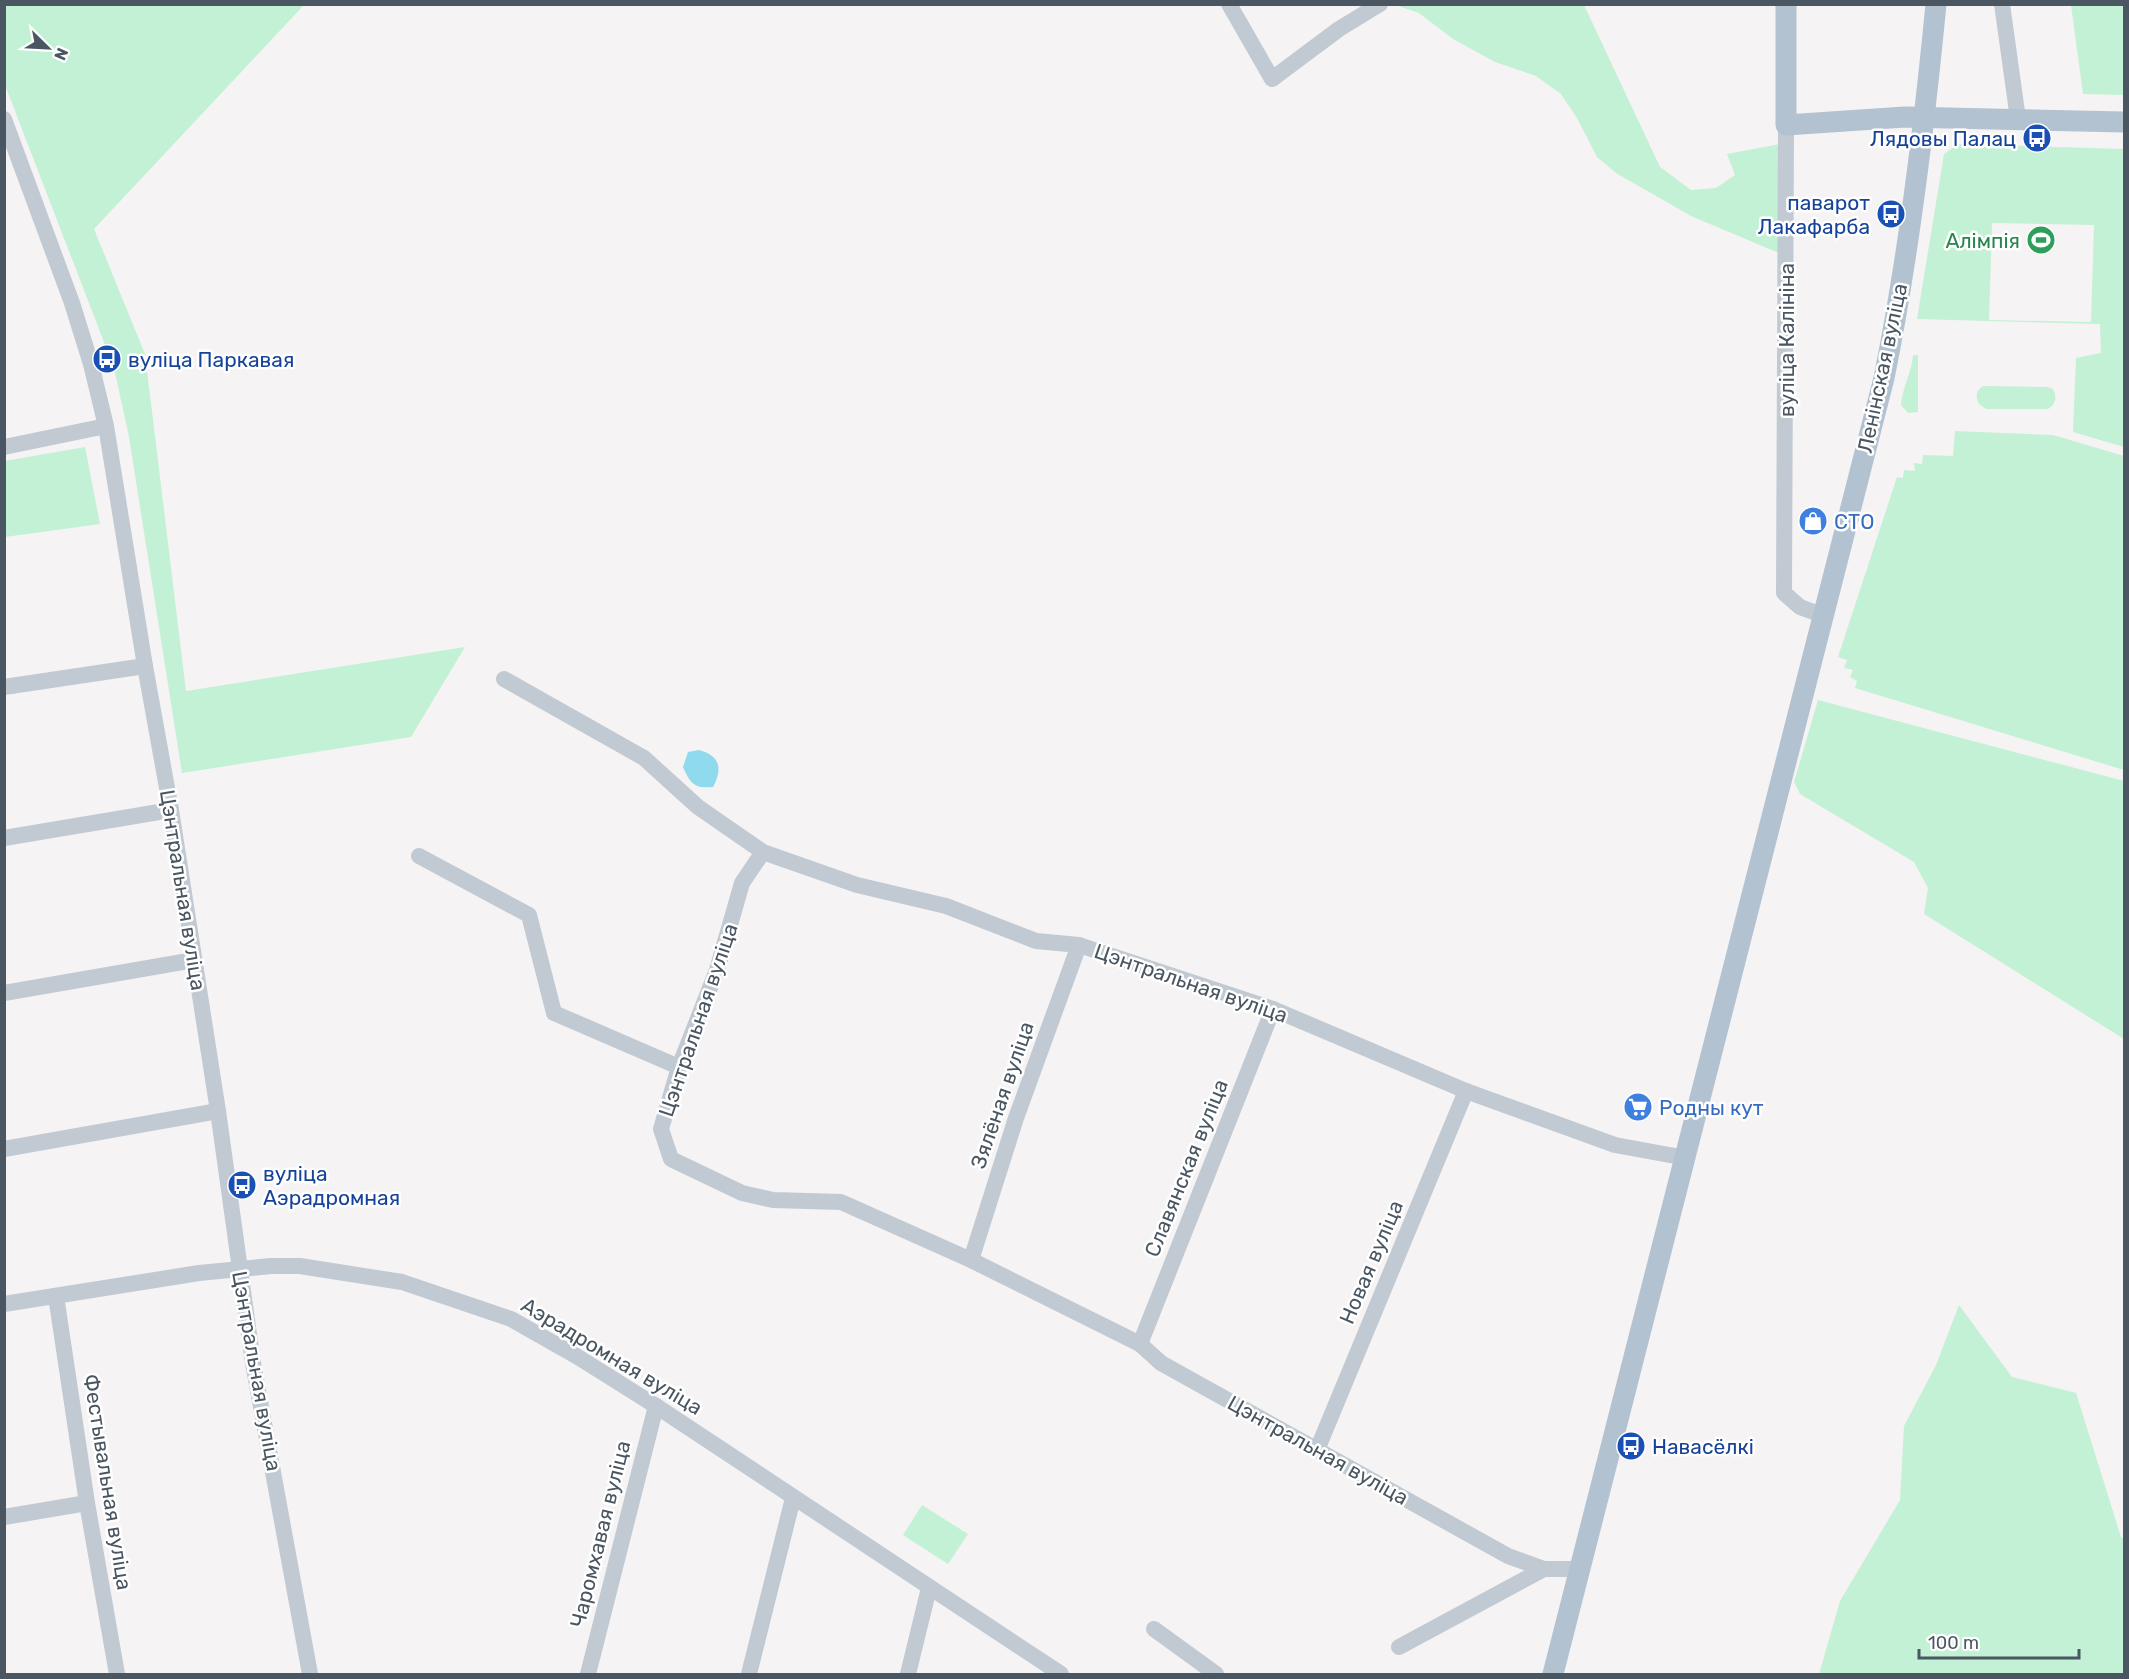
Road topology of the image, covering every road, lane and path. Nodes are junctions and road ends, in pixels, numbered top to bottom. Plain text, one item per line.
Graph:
1 (1229, 4) edge
2 (1380, 4) edge
3 (1786, 4) edge
4 (1936, 4) edge
5 (2002, 4) edge
6 (1925, 117) junction
7 (4, 119) edge
8 (2018, 120) junction
9 (2124, 122) edge
10 (1786, 124) junction
11 (106, 426) junction
12 (4, 447) edge
13 (1822, 615) junction
14 (145, 666) junction
15 (504, 678) dead end
16 (4, 687) edge
17 (171, 810) junction
18 (4, 838) edge
19 (763, 852) junction
20 (419, 856) dead end
21 (1079, 945) junction
22 (194, 960) junction
23 (4, 993) edge
24 (1274, 1009) junction
25 (679, 1067) junction
26 (1466, 1091) junction
27 (218, 1111) junction
28 (4, 1149) edge
29 (1686, 1158) junction
30 (971, 1260) junction
31 (240, 1270) junction
32 (56, 1296) junction
33 (4, 1304) edge
34 (1140, 1344) junction
35 (656, 1406) junction
36 (1317, 1450) junction
37 (793, 1498) junction
38 (87, 1503) junction
39 (4, 1517) edge
40 (1544, 1569) junction
41 (1581, 1569) junction
42 (929, 1588) junction
43 (1154, 1629) dead end
44 (1399, 1647) dead end
45 (116, 1674) edge
46 (310, 1674) edge
47 (588, 1674) edge
48 (749, 1674) edge
49 (908, 1674) edge
50 (1061, 1674) edge
51 (1216, 1674) edge
52 (1553, 1674) edge

1 - 2 street
3 - 10 main road, вуліца Калініна
4 - 6 main road, Ленінская вуліца
5 - 8 street
6 - 8 main road
6 - 10 main road
6 - 13 main road, Ленінская вуліца
7 - 11 street, Цэнтральная вуліца
8 - 9 main road
10 - 13 street, вуліца Калініна
11 - 12 street
11 - 14 street, Цэнтральная вуліца
13 - 29 main road, Ленінская вуліца
14 - 16 street
14 - 17 street, Цэнтральная вуліца
15 - 19 street
17 - 18 street
17 - 22 street, Цэнтральная вуліца
19 - 21 street, Цэнтральная вуліца
19 - 25 street, Цэнтральная вуліца
20 - 25 street
21 - 24 street, Цэнтральная вуліца
21 - 30 street, Зялёная вуліца
22 - 23 street
22 - 27 street, Цэнтральная вуліца
24 - 26 street, Цэнтральная вуліца
24 - 34 street, Славянская вуліца
25 - 30 street, Цэнтральная вуліца
26 - 29 street, Цэнтральная вуліца
26 - 36 street, Новая вуліца
27 - 28 street
27 - 31 street, Цэнтральная вуліца
29 - 41 main road
30 - 34 street, Цэнтральная вуліца
31 - 32 street, Аэрадромная вуліца
31 - 35 street, Аэрадромная вуліца
31 - 46 street, Цэнтральная вуліца
32 - 33 street, Аэрадромная вуліца
32 - 38 street, Фестывальная вуліца
34 - 36 street, Цэнтральная вуліца
35 - 37 street, Аэрадромная вуліца
35 - 47 street, Чаромхавая вуліца
36 - 40 street, Цэнтральная вуліца
37 - 42 street, Аэрадромная вуліца
37 - 48 street
38 - 39 street
38 - 45 street, Фестывальная вуліца
40 - 41 street, Цэнтральная вуліца
40 - 44 street
41 - 52 main road
42 - 49 street
42 - 50 street, Аэрадромная вуліца
43 - 51 street

